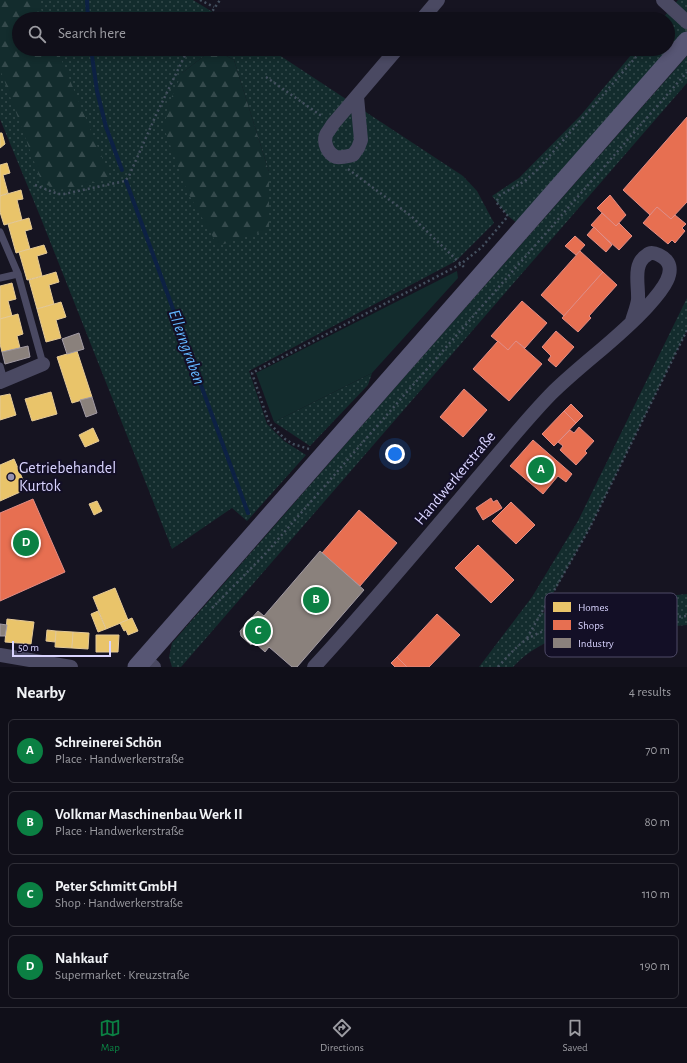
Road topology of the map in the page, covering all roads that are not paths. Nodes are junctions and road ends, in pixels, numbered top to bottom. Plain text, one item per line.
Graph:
1 (438, 0) edge
2 (664, 0) edge
3 (428, 12) edge
4 (687, 22) edge
5 (687, 41) edge
6 (675, 55) edge
7 (391, 56) edge
8 (674, 56) edge
9 (357, 97) junction
10 (0, 232) edge
11 (18, 274) junction
12 (0, 278) edge
13 (632, 322) dead end
14 (43, 364) joint
15 (0, 366) edge
16 (2, 381) edge
17 (0, 655) edge
18 (145, 664) edge
19 (71, 667) edge
20 (314, 667) edge

1 - 3 street
2 - 4 street
5 - 6 main road
7 - 9 street
8 - 18 main road
9 - 9 street
10 - 11 lane
11 - 12 lane
11 - 14 lane
13 - 20 street, Handwerkerstraße
14 - 16 street
15 - 16 lane
17 - 19 street

